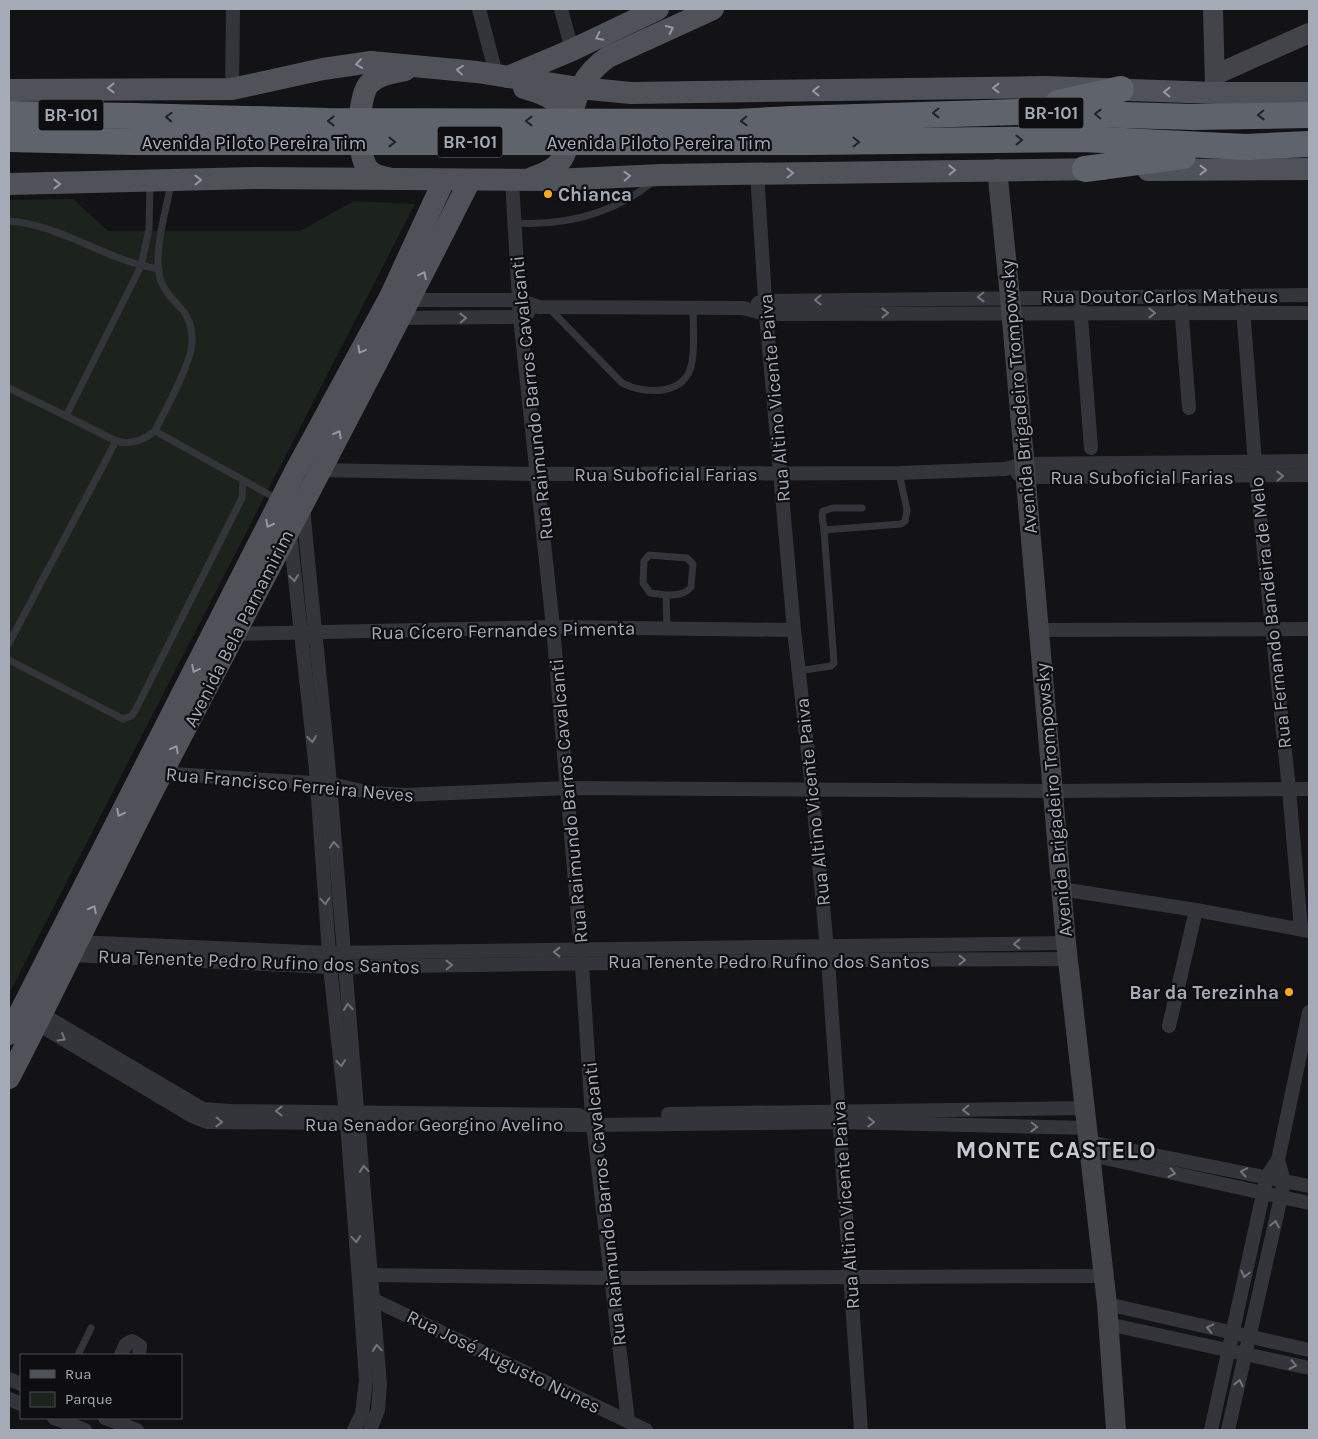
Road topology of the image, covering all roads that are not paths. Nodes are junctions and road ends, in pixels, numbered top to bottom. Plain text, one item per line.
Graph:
1 (233, 9) edge
2 (479, 9) edge
3 (561, 9) edge
4 (658, 9) edge
5 (713, 9) edge
6 (1213, 9) edge
7 (632, 14) edge
8 (1309, 33) edge
9 (1214, 43) junction
10 (627, 49) junction
11 (572, 50) junction
12 (1239, 63) junction
13 (424, 66) junction
14 (501, 76) junction
15 (1215, 84) junction
16 (232, 88) junction
17 (579, 88) junction
18 (1121, 89) junction
19 (9, 90) edge
20 (631, 93) junction
21 (1309, 93) edge
22 (1018, 112) junction
23 (9, 114) edge
24 (1309, 115) edge
25 (568, 126) junction
26 (9, 139) edge
27 (1309, 144) edge
28 (1246, 147) junction
29 (997, 169) junction
30 (1084, 169) junction
31 (1309, 169) edge
32 (757, 173) junction
33 (662, 175) junction
34 (397, 180) junction
35 (444, 180) junction
36 (470, 180) junction
37 (519, 180) junction
38 (161, 181) junction
39 (9, 184) edge
40 (9, 221) edge
41 (515, 223) junction
42 (141, 266) junction
43 (159, 269) junction
44 (1309, 295) edge
45 (1080, 296) junction
46 (1181, 296) junction
47 (1242, 296) junction
48 (518, 300) junction
49 (1011, 305) junction
50 (544, 307) junction
51 (766, 307) junction
52 (693, 308) junction
53 (394, 309) junction
54 (1081, 313) junction
55 (1181, 313) junction
56 (1309, 313) edge
57 (1244, 314) junction
58 (520, 317) junction
59 (9, 388) edge
60 (1189, 408) dead end
61 (66, 416) junction
62 (155, 431) junction
63 (116, 441) junction
64 (1091, 448) dead end
65 (1309, 461) edge
66 (1255, 462) junction
67 (296, 470) junction
68 (319, 470) junction
69 (1018, 470) junction
70 (781, 473) junction
71 (899, 473) junction
72 (538, 474) junction
73 (1309, 475) edge
74 (1256, 476) junction
75 (242, 480) junction
76 (280, 501) junction
77 (303, 502) junction
78 (862, 508) dead end
79 (289, 529) junction
80 (824, 530) junction
81 (666, 595) junction
82 (553, 627) junction
83 (667, 629) junction
84 (1272, 629) junction
85 (1309, 629) edge
86 (794, 630) junction
87 (1038, 630) junction
88 (307, 632) junction
89 (213, 634) junction
90 (236, 634) junction
91 (9, 643) edge
92 (9, 660) edge
93 (798, 671) junction
94 (152, 773) junction
95 (323, 784) junction
96 (568, 788) junction
97 (812, 788) junction
98 (1289, 789) junction
99 (1309, 789) edge
100 (1052, 791) junction
101 (1061, 889) junction
102 (1196, 910) junction
103 (1305, 930) edge
104 (65, 943) junction
105 (1067, 951) junction
106 (828, 954) junction
107 (582, 957) junction
108 (336, 960) junction
109 (1309, 1012) edge
110 (31, 1014) junction
111 (1169, 1026) dead end
112 (9, 1034) edge
113 (9, 1078) edge
114 (1085, 1108) junction
115 (839, 1116) junction
116 (353, 1117) junction
117 (593, 1120) junction
118 (1089, 1142) junction
119 (1278, 1160) junction
120 (1267, 1176) junction
121 (1284, 1181) junction
122 (1309, 1186) edge
123 (1263, 1192) junction
124 (1281, 1196) junction
125 (1309, 1202) edge
126 (365, 1276) junction
127 (1104, 1276) junction
128 (851, 1277) junction
129 (611, 1278) junction
130 (367, 1296) junction
131 (1107, 1304) junction
132 (1108, 1324) junction
133 (91, 1328) dead end
134 (1232, 1334) junction
135 (1250, 1337) junction
136 (1229, 1350) junction
137 (1309, 1350) edge
138 (78, 1354) edge
139 (121, 1354) edge
140 (139, 1354) edge
141 (1245, 1355) junction
142 (1309, 1368) edge
143 (366, 1380) junction
144 (380, 1384) junction
145 (57, 1419) edge
146 (107, 1421) edge
147 (628, 1421) junction
148 (358, 1429) edge
149 (86, 1430) edge
150 (136, 1430) edge
151 (370, 1430) edge
152 (646, 1430) edge
153 (861, 1430) edge
154 (1116, 1430) edge
155 (1211, 1430) edge
156 (1228, 1430) edge

1 - 16 street
2 - 14 street
3 - 11 street
4 - 7 main road
10 -> 5 main road
6 - 9 street
7 -> 11 main road
8 - 12 street
9 - 12 street
9 - 15 street
10 - 17 main road
10 - 20 main road
11 - 14 main road
12 - 15 street
14 -> 13 main road
13 -> 16 main road
13 - 34 main road
14 - 17 main road
14 - 25 main road
15 -> 18 main road
15 - 21 main road
16 -> 19 main road
17 - 20 main road
17 - 25 main road
18 -> 20 main road
18 - 22 highway
22 -> 23 highway, Avenida Piloto Pereira Tim / BR-101, bridge
24 -> 22 highway, Avenida Piloto Pereira Tim / BR-101
25 - 37 main road
26 -> 28 highway, Avenida Piloto Pereira Tim / BR-101, bridge
27 - 28 highway, Avenida Piloto Pereira Tim / BR-101
28 - 30 highway
29 - 30 main road
32 -> 29 main road
29 - 49 street, Avenida Brigadeiro Trompowsky
30 -> 31 main road
32 - 33 main road
32 - 51 street, Rua Altino Vicente Paiva
37 -> 33 main road
33 - 41 lane
34 - 35 main road
38 -> 34 main road
35 - 36 main road
35 - 53 main road, Avenida Bela Parnamirim
36 - 37 main road
53 -> 36 main road, Avenida Bela Parnamirim
37 - 41 street, Rua Raimundo Barros Cavalcanti
39 -> 38 main road
38 - 42 lane
38 - 43 lane
40 - 42 lane
41 - 48 street, Rua Raimundo Barros Cavalcanti
42 - 43 lane
42 - 61 lane
43 - 62 lane
44 - 47 street, Rua Doutor Carlos Matheus
45 - 46 street, Rua Doutor Carlos Matheus
45 - 49 street, Rua Doutor Carlos Matheus
45 - 54 street
46 - 47 street, Rua Doutor Carlos Matheus
46 - 55 street
47 - 57 street, Rua Fernando Bandeira de Melo
48 - 50 street, Rua Doutor Carlos Matheus
48 - 53 street, Rua Doutor Carlos Matheus
48 - 58 street, Rua Raimundo Barros Cavalcanti
49 - 51 street, Rua Doutor Carlos Matheus
49 - 54 street, Rua Doutor Carlos Matheus
49 - 69 street, Avenida Brigadeiro Trompowsky
50 - 52 street, Rua Doutor Carlos Matheus
50 - 52 lane
50 - 58 street, Rua Doutor Carlos Matheus
51 - 52 street, Rua Doutor Carlos Matheus
51 - 70 street, Rua Altino Vicente Paiva
53 -> 58 street, Rua Doutor Carlos Matheus
53 -> 67 main road, Avenida Bela Parnamirim
68 -> 53 main road, Avenida Bela Parnamirim
54 -> 55 street, Rua Doutor Carlos Matheus
54 - 64 street
55 - 57 street, Rua Doutor Carlos Matheus
55 - 60 street
56 - 57 street, Rua Doutor Carlos Matheus
57 - 66 street, Rua Fernando Bandeira de Melo
58 - 72 street, Rua Raimundo Barros Cavalcanti
59 - 61 lane
61 - 63 lane
62 - 63 lane
62 - 75 lane
63 - 91 lane
65 - 66 street, Rua Suboficial Farias
66 - 69 street, Rua Suboficial Farias
66 - 74 street, Rua Fernando Bandeira de Melo
67 - 68 street, Rua Suboficial Farias
67 - 76 main road, Avenida Bela Parnamirim
68 - 72 street, Rua Suboficial Farias
68 - 77 main road, Avenida Bela Parnamirim
69 - 71 street, Rua Suboficial Farias
69 - 74 street, Rua Suboficial Farias
69 - 87 street, Avenida Brigadeiro Trompowsky
70 - 71 street, Rua Suboficial Farias
70 - 72 street, Rua Suboficial Farias
70 - 86 street, Rua Altino Vicente Paiva
71 - 80 lane
72 - 82 street, Rua Raimundo Barros Cavalcanti
74 -> 73 street, Rua Suboficial Farias
74 - 84 street, Rua Fernando Bandeira de Melo
75 - 76 lane
75 - 92 lane
76 -> 89 main road, Avenida Bela Parnamirim
77 - 79 main road, Avenida Bela Parnamirim
77 - 88 street
78 - 80 lane
79 -> 88 street
79 - 90 main road, Avenida Bela Parnamirim
80 - 93 lane
81 - 81 lane
81 - 83 lane
82 - 83 street, Rua Cícero Fernandes Pimenta
82 - 88 street, Rua Cícero Fernandes Pimenta
82 - 96 street, Rua Raimundo Barros Cavalcanti
83 - 86 street, Rua Cícero Fernandes Pimenta
84 - 85 street
84 - 87 street
84 - 98 street, Rua Fernando Bandeira de Melo
86 - 93 street, Rua Altino Vicente Paiva
87 - 100 street, Avenida Brigadeiro Trompowsky
88 - 90 street, Rua Cícero Fernandes Pimenta
88 - 95 street
89 - 90 street, Rua Cícero Fernandes Pimenta
89 -> 94 main road, Avenida Bela Parnamirim
94 -> 90 main road, Avenida Bela Parnamirim
93 - 97 street, Rua Altino Vicente Paiva
94 - 95 street, Rua Francisco Ferreira Neves
94 - 104 main road, Avenida Bela Parnamirim
95 - 96 street, Rua Francisco Ferreira Neves
95 - 108 street
96 - 97 street, Rua Francisco Ferreira Neves
96 - 107 street, Rua Raimundo Barros Cavalcanti
97 - 100 street, Rua Francisco Ferreira Neves
97 - 106 street, Rua Altino Vicente Paiva
98 - 99 street, Rua Francisco Ferreira Neves
98 - 100 street, Rua Francisco Ferreira Neves
98 - 103 street, Rua Fernando Bandeira de Melo
100 - 101 street, Avenida Brigadeiro Trompowsky
101 - 102 street
101 - 105 street, Avenida Brigadeiro Trompowsky
102 - 103 street
102 - 111 street
104 - 108 street, Rua Tenente Pedro Rufino dos Santos
104 - 110 main road, Avenida Bela Parnamirim
105 - 106 street, Rua Tenente Pedro Rufino dos Santos
105 - 114 street, Avenida Brigadeiro Trompowsky
106 - 107 street, Rua Tenente Pedro Rufino dos Santos
106 - 115 street, Rua Altino Vicente Paiva
107 - 108 street, Rua Tenente Pedro Rufino dos Santos
107 - 117 street, Rua Raimundo Barros Cavalcanti
108 - 116 street
109 - 119 street
110 - 112 main road, Avenida Bela Parnamirim
110 - 113 main road, Avenida Bela Parnamirim
110 - 116 street, Rua Senador Georgino Avelino
114 -> 115 street, Rua Senador Georgino Avelino
114 - 118 street, Avenida Brigadeiro Trompowsky
115 - 117 street, Rua Senador Georgino Avelino
115 -> 118 street, Rua Senador Georgino Avelino
115 - 128 street, Rua Altino Vicente Paiva
116 - 117 street, Rua Senador Georgino Avelino
116 - 126 street
117 - 129 street, Rua Raimundo Barros Cavalcanti
120 -> 118 street, Rua Senador Georgino Avelino
118 -> 123 street, Rua Senador Georgino Avelino
118 - 127 street, Avenida Brigadeiro Trompowsky
119 - 120 street
119 - 121 street
120 - 121 street, Rua Senador Georgino Avelino
120 - 123 street
121 - 122 street, Rua Senador Georgino Avelino
121 - 124 street
123 - 124 street, Rua Senador Georgino Avelino
123 -> 134 street
124 - 125 street, Rua Senador Georgino Avelino
135 -> 124 street
126 - 129 street
126 - 130 street
127 - 128 street
127 - 131 street, Avenida Brigadeiro Trompowsky
128 - 129 street
128 - 153 street, Rua Altino Vicente Paiva
129 - 147 street, Rua Raimundo Barros Cavalcanti
130 - 143 street
144 -> 130 street
130 - 147 street, Rua José Augusto Nunes
131 - 132 street, Avenida Brigadeiro Trompowsky
134 -> 131 street
132 - 136 street
132 - 154 street, Avenida Brigadeiro Trompowsky
133 - 138 lane
134 - 135 street
134 - 136 street
135 - 137 street
135 - 141 street
136 - 141 street
136 - 155 street
139 - 140 street
141 -> 142 street
156 -> 141 street
143 - 144 street
143 - 148 street
144 - 151 street
145 - 149 street
146 - 150 street
147 - 152 street, Rua José Augusto Nunes

